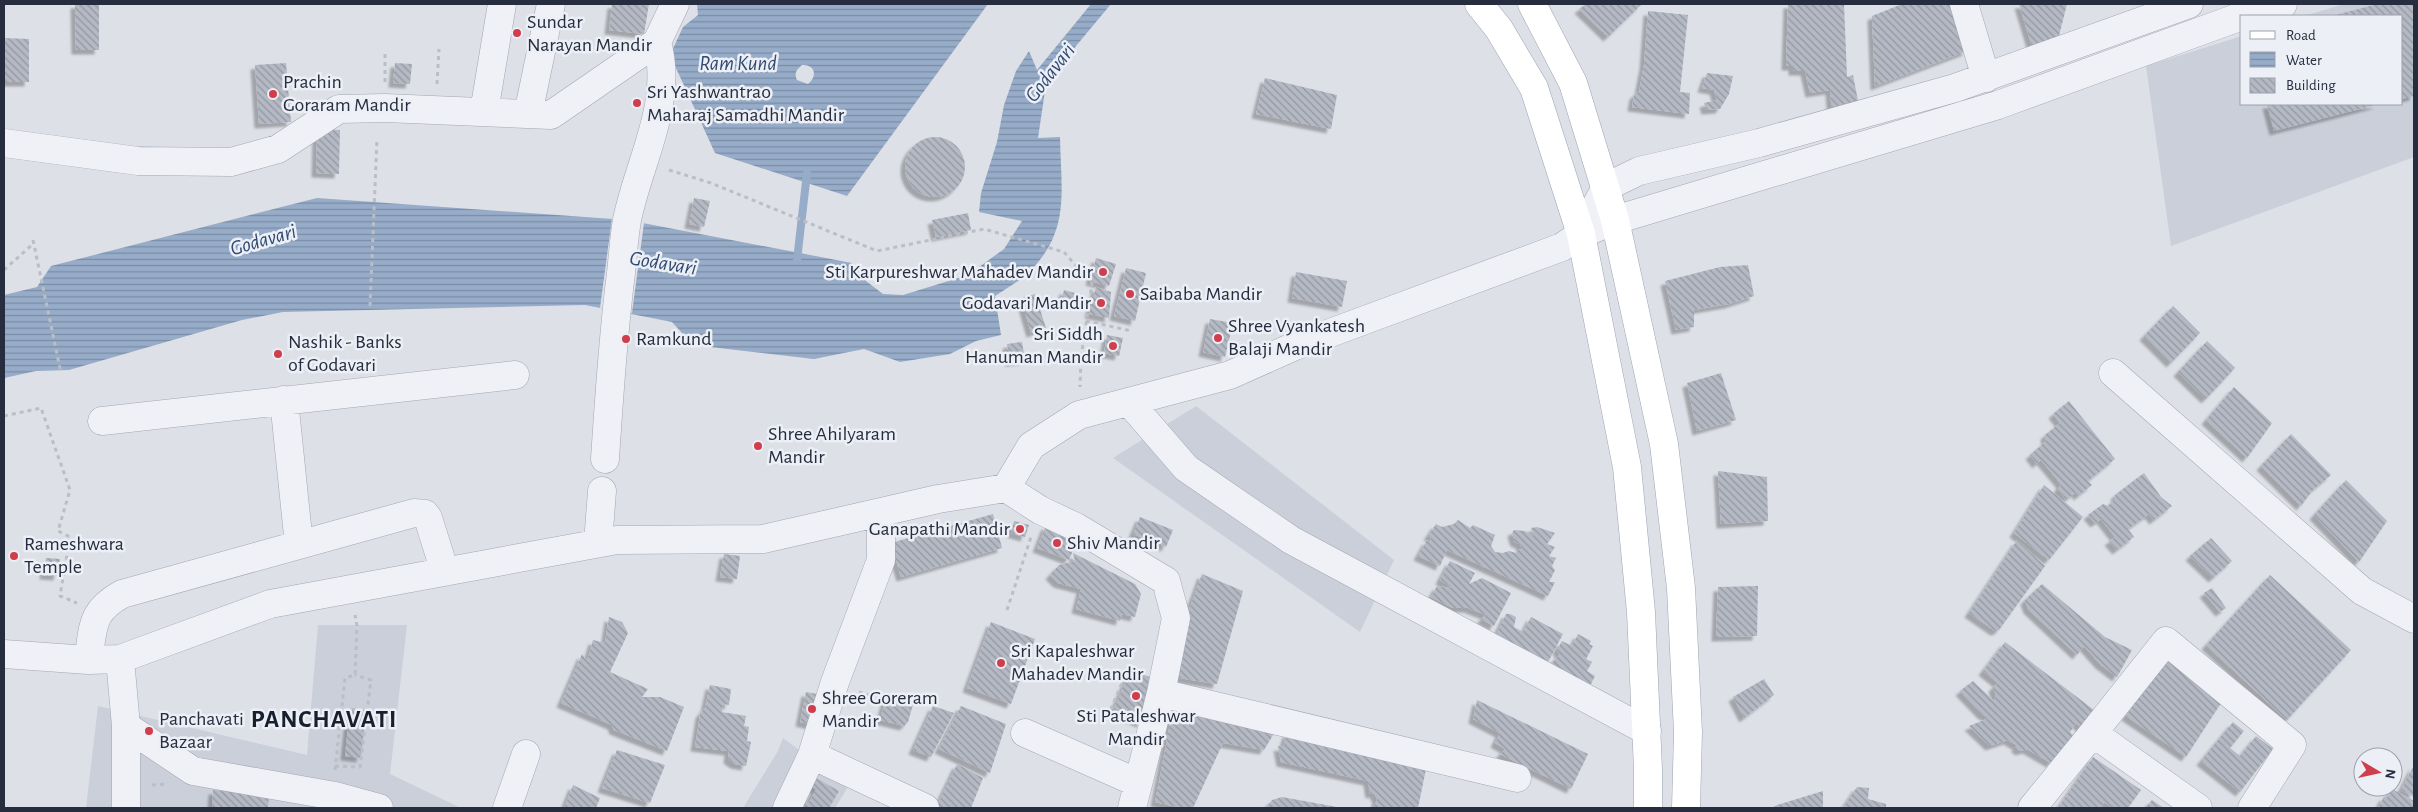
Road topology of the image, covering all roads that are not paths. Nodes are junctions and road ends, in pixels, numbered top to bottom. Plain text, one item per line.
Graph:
1 (502, 4) edge
2 (550, 4) edge
3 (674, 4) edge
4 (1479, 4) edge
5 (1532, 4) edge
6 (1964, 4) edge
7 (2189, 4) edge
8 (2283, 4) edge
9 (2120, 12) edge
10 (2245, 15) edge
11 (2240, 17) edge
12 (657, 42) junction
13 (2087, 73) junction
14 (1986, 78) junction
15 (484, 112) junction
16 (540, 114) junction
17 (4, 144) edge
18 (1606, 187) junction
19 (1615, 220) junction
20 (1581, 234) junction
21 (2113, 373) dead end
22 (515, 376) dead end
23 (284, 400) junction
24 (1129, 402) junction
25 (102, 421) dead end
26 (605, 459) dead end
27 (1006, 488) junction
28 (602, 491) dead end
29 (881, 512) junction
30 (598, 543) junction
31 (300, 545) junction
32 (445, 572) junction
33 (2413, 615) edge
34 (4, 654) edge
35 (120, 659) junction
36 (88, 660) junction
37 (1161, 693) junction
38 (126, 726) junction
39 (1646, 731) junction
40 (2093, 733) junction
41 (1025, 734) dead end
42 (526, 754) dead end
43 (812, 755) junction
44 (1517, 778) dead end
45 (1135, 796) edge
46 (126, 808) edge
47 (379, 808) edge
48 (507, 808) edge
49 (787, 808) edge
50 (925, 808) edge
51 (1648, 808) edge
52 (1686, 808) edge
53 (2032, 808) edge
54 (2198, 808) edge
55 (2252, 808) edge

1 - 15 street
2 - 16 street
3 - 12 street
4 - 20 main road
5 - 18 main road
6 - 14 street
7 - 9 street
8 - 10 street
9 - 13 street
9 - 14 street
11 - 13 street
12 - 16 street
12 - 26 street
13 - 19 street
14 - 18 street
15 - 16 street
15 - 17 street
18 - 19 main road
18 - 20 street
19 - 20 street
19 - 52 main road
20 - 24 street
20 - 39 main road
21 - 33 street
22 - 23 street
23 - 25 street
23 - 31 street
24 - 27 street
24 - 39 street
27 - 29 street
27 - 37 street
28 - 30 street
29 - 30 street
29 - 43 street
30 - 32 street
31 - 32 street
31 - 36 street
32 - 35 street
34 - 36 street
35 - 36 street
35 - 38 street
37 - 44 street
37 - 45 street
38 - 46 street
38 - 47 street
39 - 51 main road
40 - 53 street
40 - 54 street
40 - 55 street
41 - 45 street
42 - 48 street
43 - 49 street
43 - 50 street

